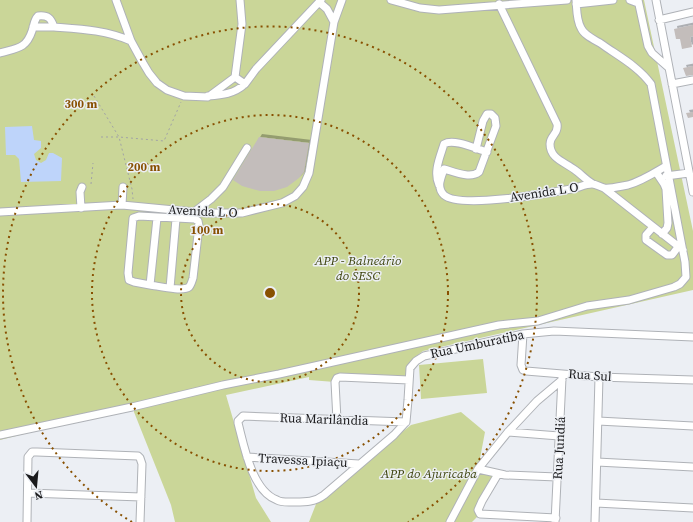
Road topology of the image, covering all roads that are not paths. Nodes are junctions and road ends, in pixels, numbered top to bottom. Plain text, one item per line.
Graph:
1 (116, 0) edge
2 (240, 0) edge
3 (342, 0) edge
4 (391, 0) edge
5 (567, 0) edge
6 (613, 0) edge
7 (630, 0) edge
8 (656, 0) edge
9 (320, 1) edge
10 (638, 1) edge
11 (576, 2) edge
12 (499, 4) junction
13 (693, 12) edge
14 (659, 20) junction
15 (334, 22) junction
16 (33, 27) junction
17 (54, 27) junction
18 (131, 41) junction
19 (0, 53) edge
20 (669, 68) junction
21 (235, 77) junction
22 (693, 80) edge
23 (244, 84) junction
24 (672, 84) junction
25 (208, 96) junction
26 (247, 148) dead end
27 (476, 149) junction
28 (487, 152) junction
29 (666, 166) junction
30 (656, 172) junction
31 (689, 173) junction
32 (668, 175) junction
33 (661, 180) junction
34 (592, 184) junction
35 (440, 186) junction
36 (82, 187) dead end
37 (123, 187) dead end
38 (604, 188) junction
39 (693, 192) edge
40 (211, 199) junction
41 (122, 205) junction
42 (81, 208) junction
43 (166, 209) junction
44 (0, 212) edge
45 (194, 212) junction
46 (214, 213) junction
47 (157, 218) junction
48 (165, 218) junction
49 (176, 219) junction
50 (653, 227) junction
51 (662, 234) junction
52 (681, 248) junction
53 (150, 285) junction
54 (170, 288) junction
55 (523, 334) junction
56 (693, 337) edge
57 (562, 377) junction
58 (600, 377) junction
59 (408, 380) junction
60 (693, 380) edge
61 (337, 420) junction
62 (406, 422) junction
63 (598, 422) junction
64 (693, 426) edge
65 (508, 432) junction
66 (0, 435) edge
67 (559, 436) junction
68 (247, 457) junction
69 (597, 462) junction
70 (359, 464) junction
71 (693, 467) edge
72 (478, 469) junction
73 (498, 474) junction
74 (557, 477) junction
75 (28, 493) junction
76 (141, 497) junction
77 (596, 503) junction
78 (693, 508) edge
79 (503, 519) edge
80 (556, 520) edge
81 (27, 522) edge
82 (140, 522) edge
83 (450, 522) edge
84 (595, 522) edge

1 - 18 street
2 - 21 street
3 - 15 street, Avenida L O
4 - 12 street
5 - 12 street
6 - 11 street
7 - 10 street
8 - 14 street
9 - 15 street
9 - 23 street
10 - 20 street
11 - 29 street
12 - 34 street
13 - 14 street
14 - 20 street
15 - 46 street, Avenida L O
16 - 17 street
16 - 17 street
16 - 19 street
17 - 18 street
18 - 25 street
20 - 24 street
21 - 23 street
21 - 25 street
22 - 24 street
23 - 25 street
24 - 31 street
26 - 40 street
27 - 28 street
27 - 28 street
27 - 35 street
28 - 35 street
29 - 30 street, Avenida L O
29 - 32 street
30 - 33 street
30 - 38 street, Avenida L O
31 - 32 street
31 - 39 street
32 - 33 street
32 - 52 street
33 - 51 street
34 - 35 street, Avenida L O
34 - 38 street, Avenida L O
36 - 42 street
37 - 41 street
38 - 50 street
40 - 45 street
40 - 46 street
41 - 42 street, Avenida L O
41 - 43 street, Avenida L O
42 - 44 street, Avenida L O
43 - 45 street, Avenida L O
43 - 48 street
45 - 46 street, Avenida L O
47 - 48 street
47 - 53 street
47 - 53 street
48 - 49 street
49 - 54 street
49 - 54 street
50 - 51 street
50 - 52 street
51 - 52 street
52 - 66 street
53 - 54 street
55 - 56 street, Rua Umburatiba
55 - 57 street, Rua Sul
55 - 59 street, Rua Umburatiba
57 - 58 street, Rua Sul
57 - 65 street, Rua Sul
57 - 67 street, Rua Jundiá
58 - 60 street, Rua Sul
58 - 63 street
59 - 61 street
59 - 62 street, Rua Umburatiba
61 - 62 street, Rua Marilândia
61 - 68 street, Rua Marilândia
62 - 70 street
63 - 64 street
63 - 69 street
65 - 67 street
65 - 72 street, Rua Sul
67 - 74 street, Rua Jundiá
68 - 70 street, Travessa Ipiaçu
68 - 70 street
69 - 71 street
69 - 77 street
72 - 73 street
72 - 83 street, Rua Sul
73 - 74 street
73 - 79 street
74 - 80 street, Rua Jundiá
75 - 76 street
75 - 76 street
75 - 81 street
76 - 82 street
77 - 78 street
77 - 84 street
79 - 80 street

